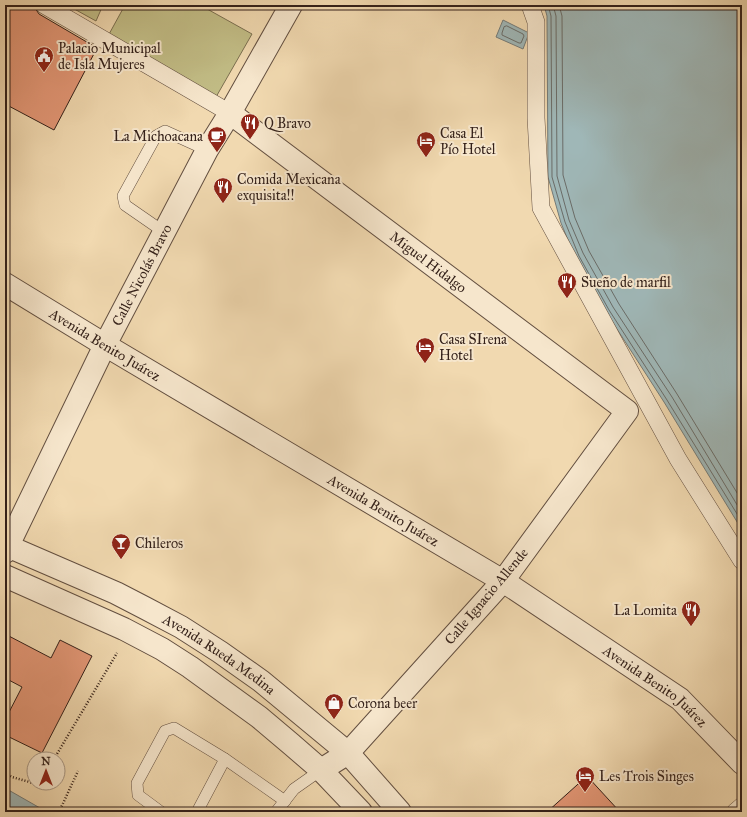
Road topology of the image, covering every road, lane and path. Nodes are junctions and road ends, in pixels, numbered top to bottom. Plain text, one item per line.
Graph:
1 (44, 5) edge
2 (291, 5) edge
3 (530, 5) edge
4 (230, 113) junction
5 (207, 150) junction
6 (164, 232) junction
7 (5, 284) edge
8 (105, 344) junction
9 (627, 411) joint
10 (6, 548) edge
11 (742, 561) edge
12 (5, 576) edge
13 (503, 580) junction
14 (130, 632) junction
15 (59, 751) edge
16 (348, 753) junction
17 (226, 759) junction
18 (742, 763) edge
19 (320, 770) junction
20 (78, 772) dead end
21 (5, 773) edge
22 (26, 781) edge
23 (285, 801) junction
24 (742, 806) edge
25 (59, 812) edge
26 (161, 812) edge
27 (197, 812) edge
28 (276, 812) edge
29 (362, 812) edge
30 (400, 812) edge
31 (735, 812) edge

1 - 4 street
2 - 4 street, Calle Nicolás Bravo
3 - 11 street
4 - 5 street, Calle Nicolás Bravo
4 - 9 street, Miguel Hidalgo
5 - 6 street, Calle Nicolás Bravo
5 - 6 lane
6 - 8 street, Calle Nicolás Bravo
7 - 8 street, Avenida Benito Juárez
8 - 10 street, Calle Nicolás Bravo
8 - 13 street, Avenida Benito Juárez
9 - 13 street, Calle Ignacio Allende
10 - 16 street, Avenida Rueda Medina
12 - 14 street, Avenida Rueda Medina
13 - 16 street, Calle Ignacio Allende
13 - 18 street, Avenida Benito Juárez
14 - 15 path
14 - 19 street, Avenida Rueda Medina
16 - 19 street, Calle Ignacio Allende
16 - 30 street, Avenida Rueda Medina
17 - 23 lane
17 - 26 lane
17 - 27 lane
19 - 23 lane
19 - 29 street, Avenida Rueda Medina
20 - 25 path
21 - 22 path
23 - 28 lane
24 - 31 street

